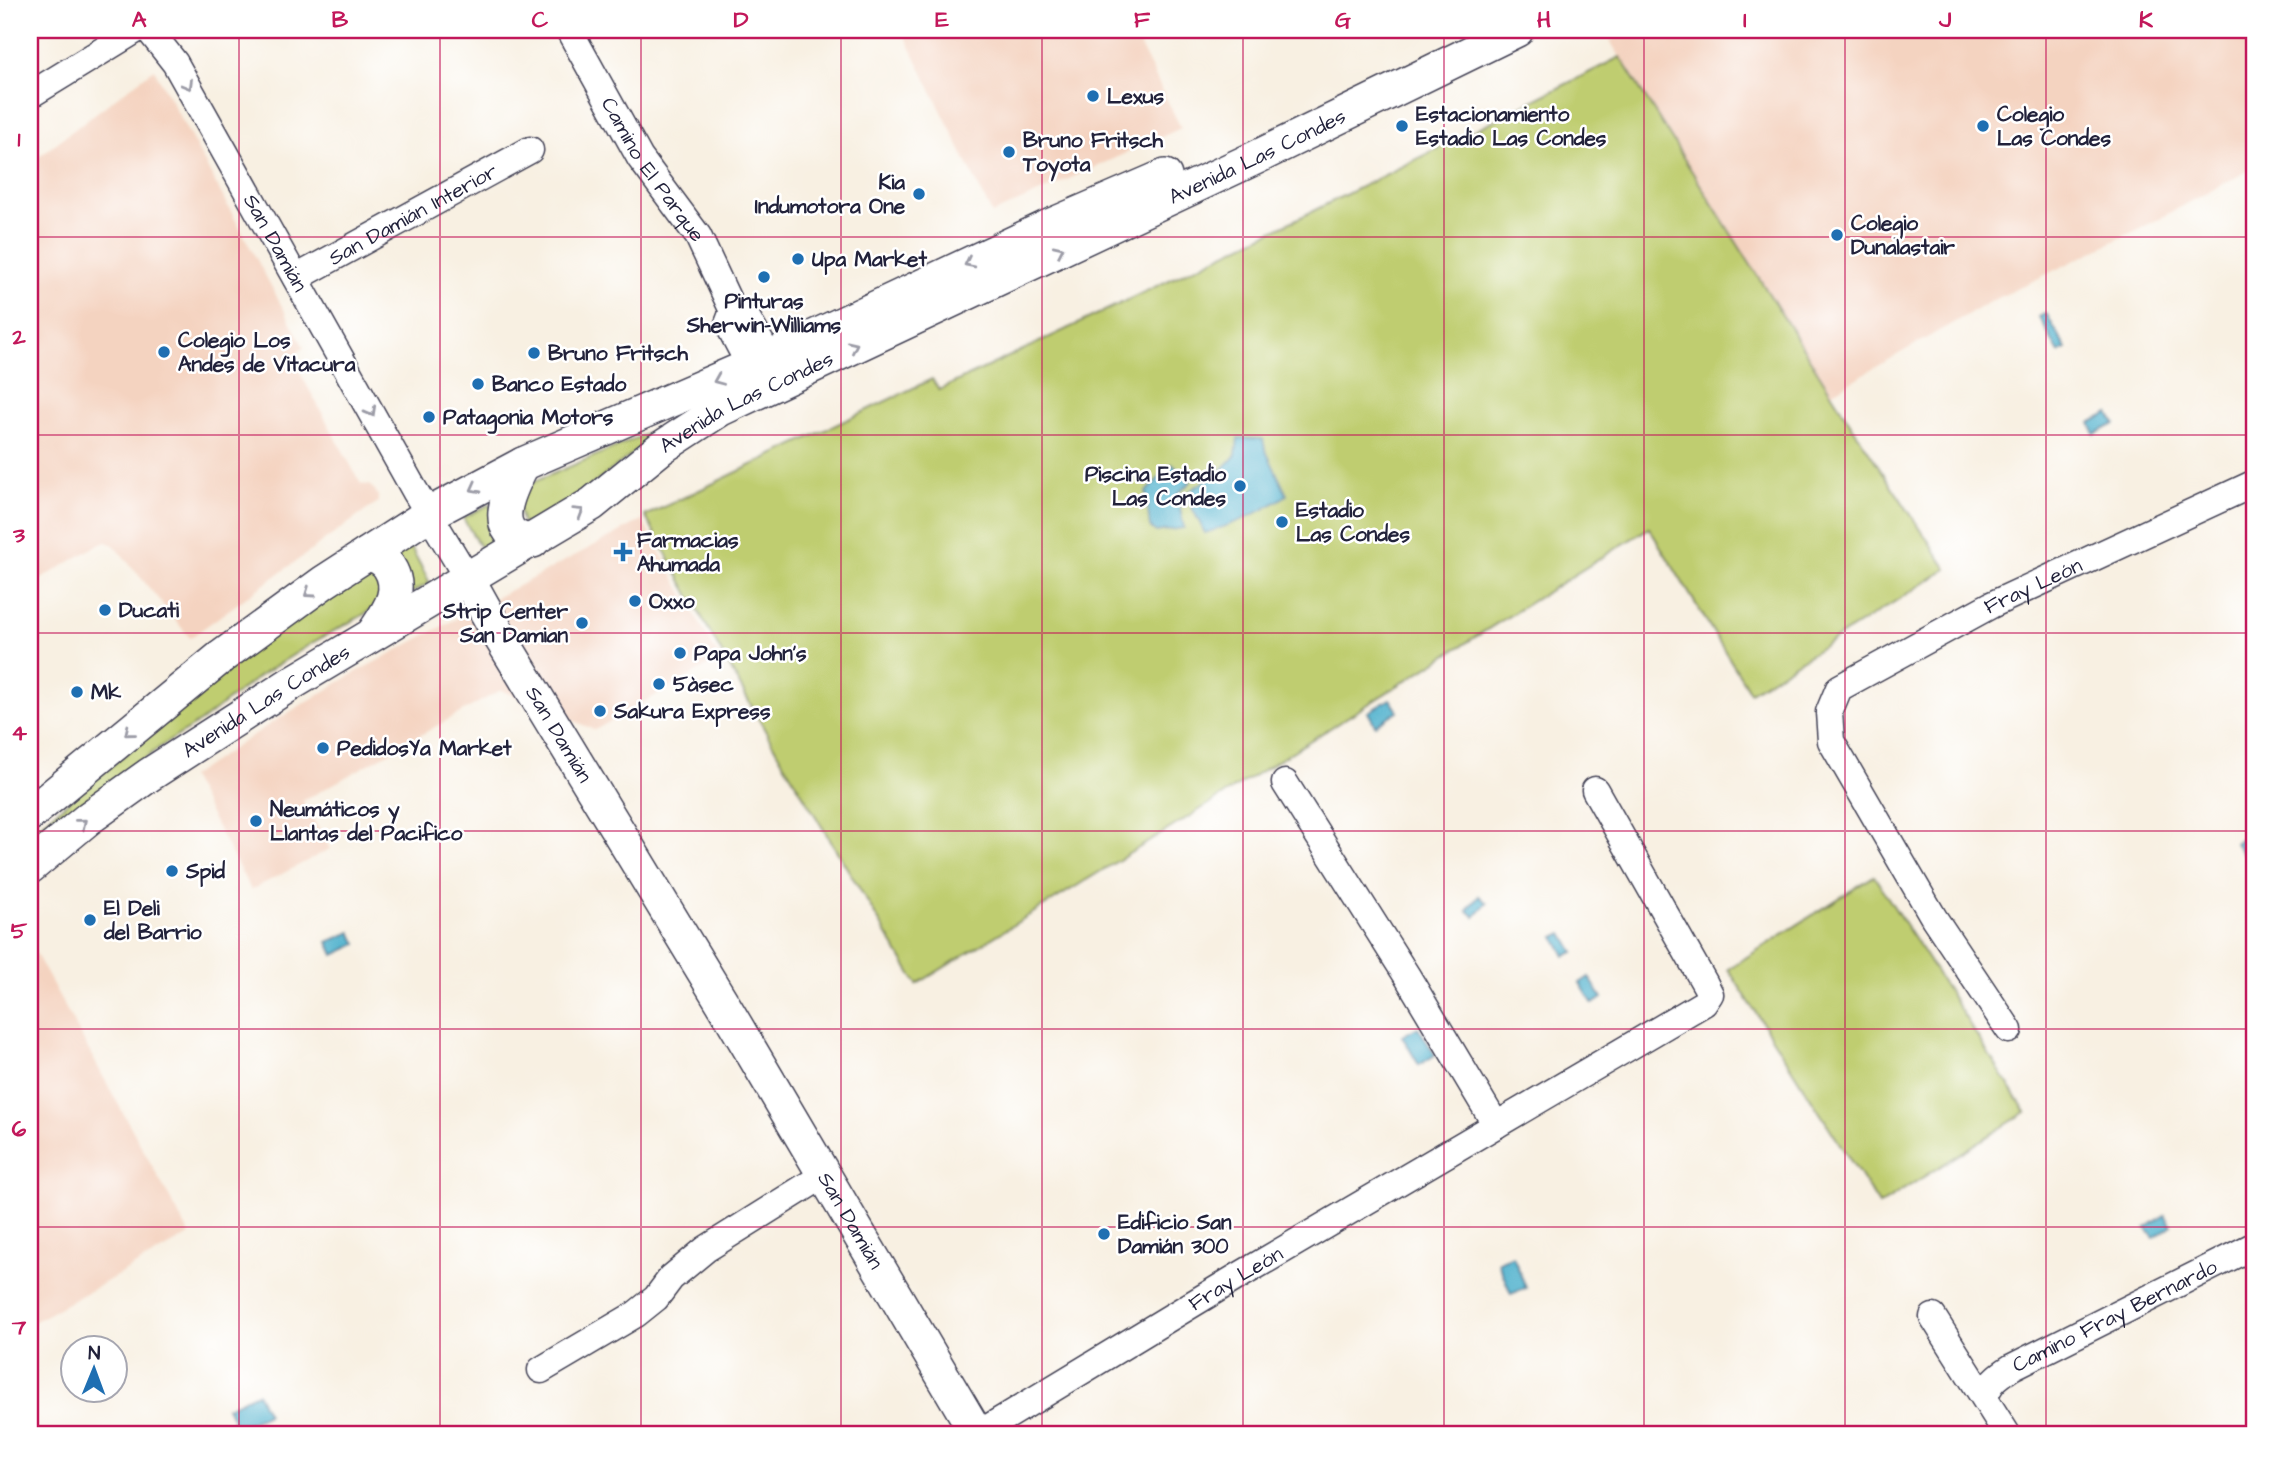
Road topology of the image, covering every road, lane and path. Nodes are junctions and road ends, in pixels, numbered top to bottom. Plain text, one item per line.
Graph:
1 (136, 30) edge
2 (149, 30) edge
3 (569, 30) edge
4 (1468, 30) edge
5 (1517, 30) edge
6 (30, 95) edge
7 (530, 150) dead end
8 (296, 278) junction
9 (759, 362) junction
10 (523, 464) junction
11 (2255, 483) edge
12 (429, 514) junction
13 (533, 541) junction
14 (366, 555) junction
15 (468, 579) junction
16 (373, 634) junction
17 (1285, 783) dead end
18 (1595, 790) dead end
19 (30, 814) edge
20 (30, 867) edge
21 (2008, 1030) dead end
22 (1496, 1125) junction
23 (824, 1174) junction
24 (2255, 1245) edge
25 (1933, 1317) dead end
26 (541, 1370) dead end
27 (1985, 1397) junction
28 (978, 1434) edge
29 (2007, 1434) edge

1 - 6 street
2 -> 8 street, San Damián
3 - 9 street, Camino El Parque
4 -> 9 main road, Avenida Las Condes
13 -> 5 main road, Avenida Las Condes
7 - 8 street, San Damián Interior
8 -> 12 street, San Damián
9 -> 10 main road, Avenida Las Condes
10 -> 12 main road, Avenida Las Condes
10 - 13 main road
11 - 21 street, Fray León
12 - 14 main road, Avenida Las Condes
12 - 15 street, San Damián
13 - 15 main road, Avenida Las Condes
14 - 16 main road
14 -> 19 main road, Avenida Las Condes
15 - 16 main road, Avenida Las Condes
15 - 23 main road, San Damián
20 -> 16 main road, Avenida Las Condes
17 - 22 street
18 - 22 street, Fray León
22 - 28 street, Fray León
23 - 26 street
23 - 28 main road, San Damián
24 - 27 street, Camino Fray Bernardo
25 - 27 street
27 - 29 street

